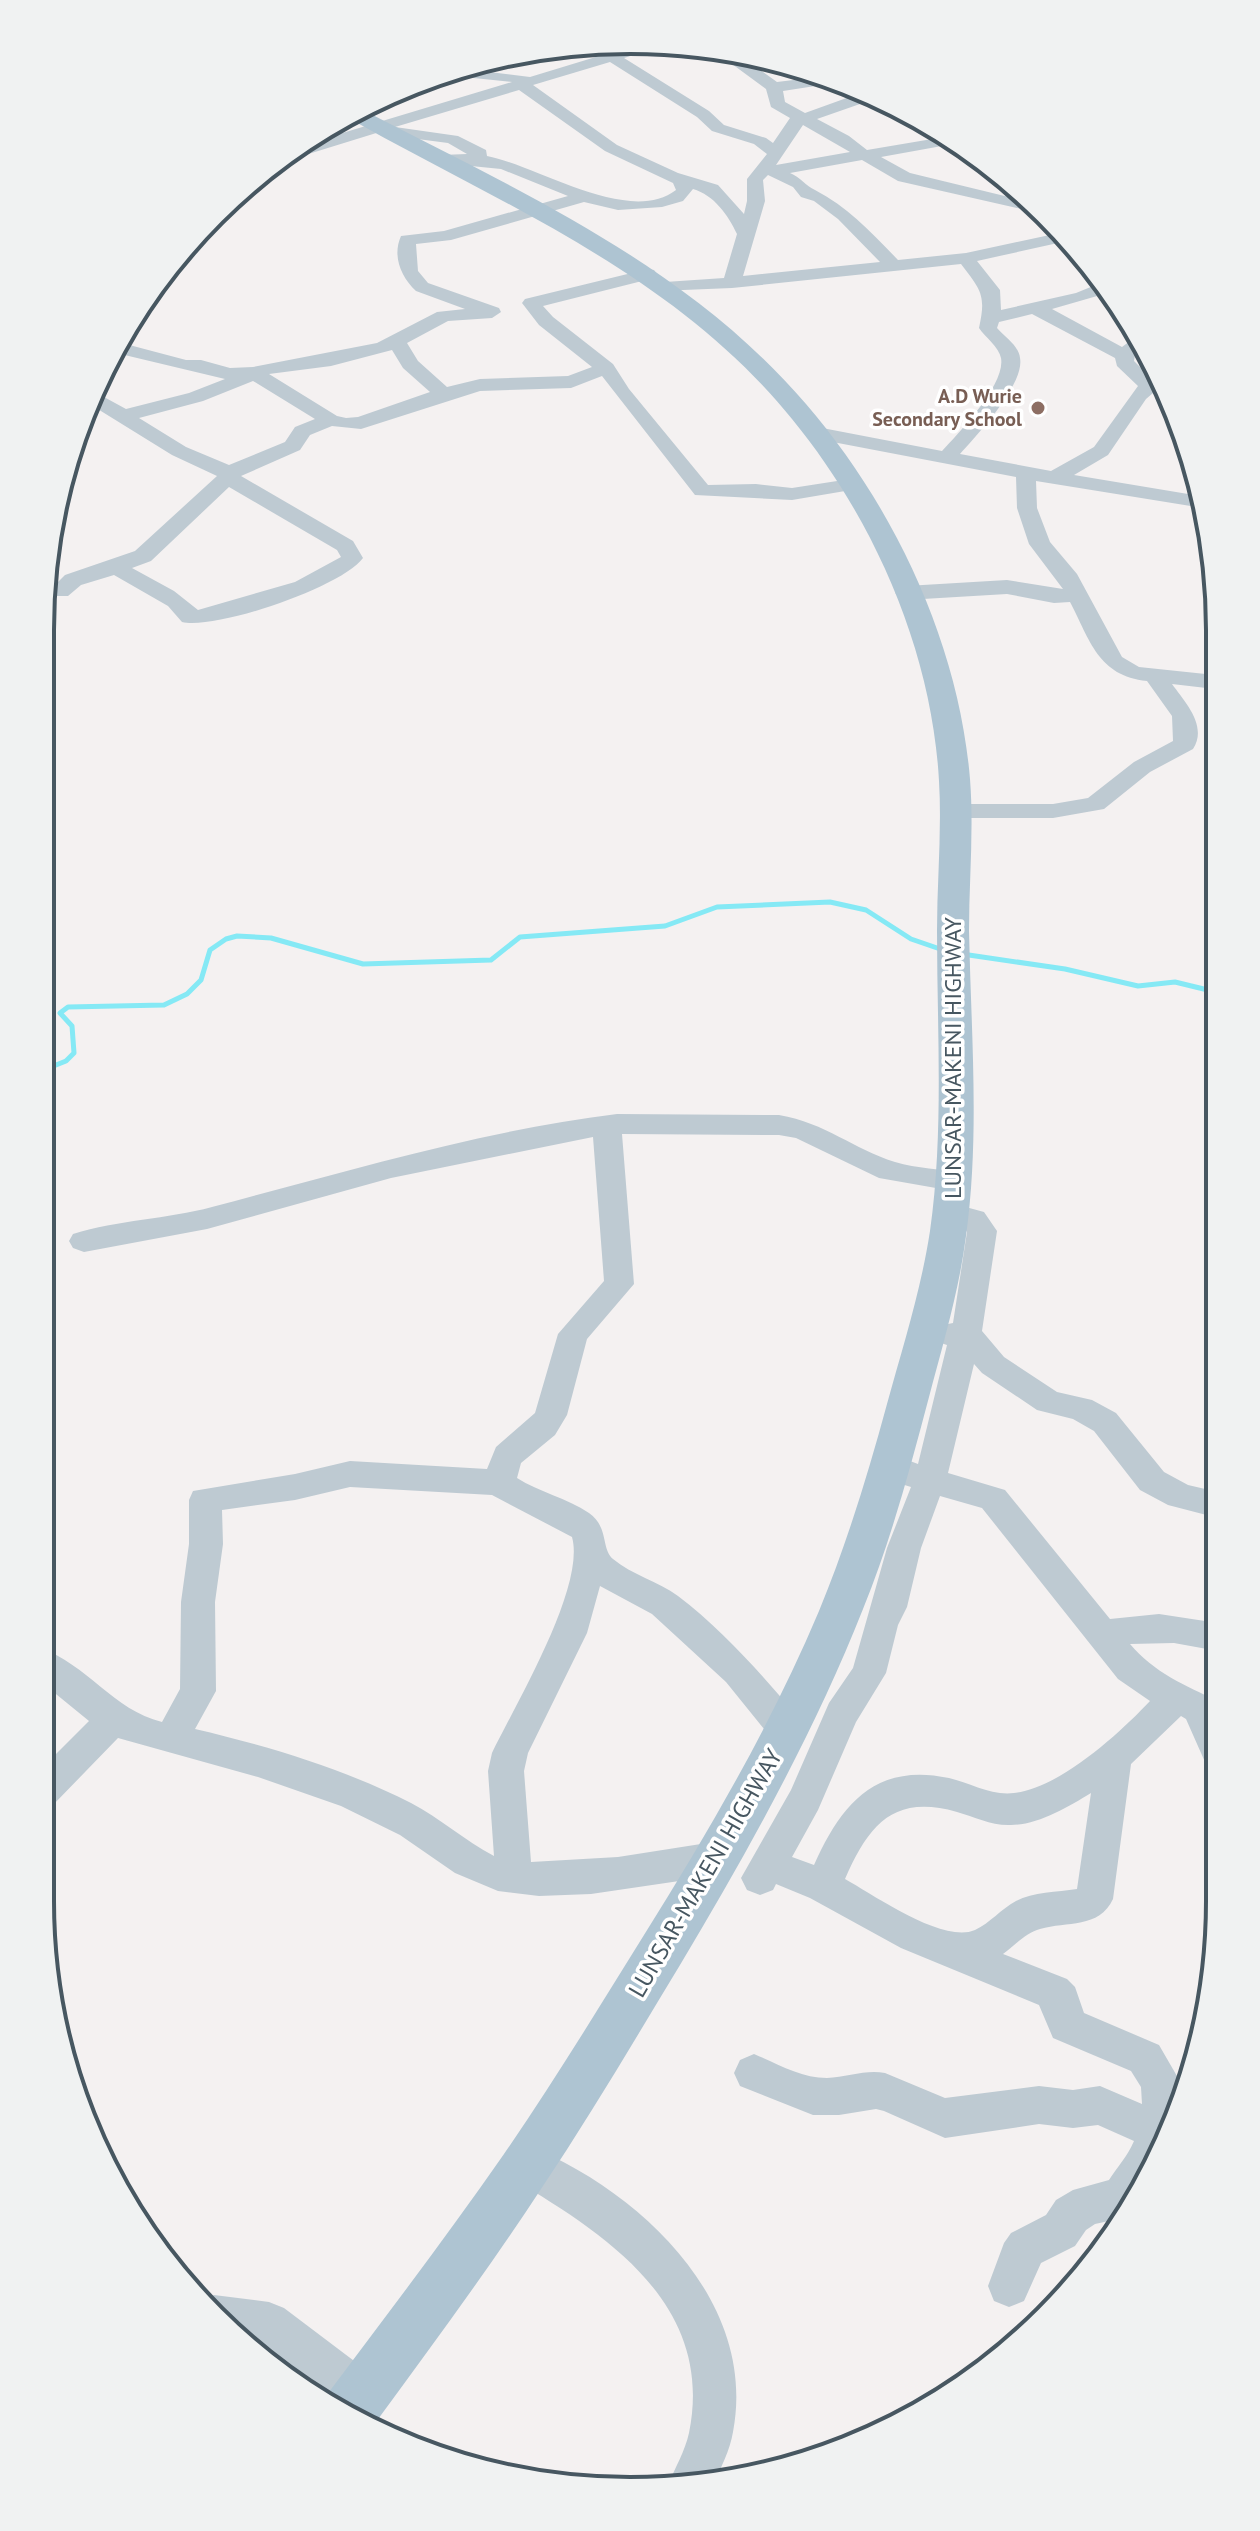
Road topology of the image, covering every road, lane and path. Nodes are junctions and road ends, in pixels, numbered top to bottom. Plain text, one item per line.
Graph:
1 (621, 54) edge
2 (612, 57) junction
3 (744, 65) edge
4 (483, 74) edge
5 (538, 79) junction
6 (808, 83) edge
7 (521, 84) junction
8 (774, 87) junction
9 (857, 101) edge
10 (801, 119) junction
11 (373, 123) edge
12 (329, 139) edge
13 (936, 142) edge
14 (861, 153) junction
15 (447, 159) junction
16 (497, 164) junction
17 (756, 173) junction
18 (680, 180) junction
19 (699, 184) junction
20 (583, 197) junction
21 (1018, 205) edge
22 (551, 206) junction
23 (746, 234) junction
24 (1053, 239) edge
25 (966, 258) junction
26 (893, 265) junction
27 (657, 280) junction
28 (732, 283) junction
29 (1096, 291) edge
30 (511, 307) junction
31 (1032, 308) junction
32 (988, 319) junction
33 (397, 342) junction
34 (1133, 349) edge
35 (127, 350) edge
36 (1126, 356) junction
37 (606, 368) junction
38 (254, 373) junction
39 (1149, 381) edge
40 (1152, 386) edge
41 (443, 394) junction
42 (101, 402) edge
43 (97, 412) edge
44 (119, 412) junction
45 (330, 420) junction
46 (817, 433) junction
47 (946, 458) junction
48 (1026, 473) junction
49 (229, 476) junction
50 (1054, 478) junction
51 (850, 485) junction
52 (1191, 500) edge
53 (117, 567) junction
54 (60, 591) dead end
55 (906, 593) junction
56 (1077, 595) junction
57 (1155, 677) junction
58 (1206, 681) edge
59 (955, 811) junction
60 (607, 1126) junction
61 (952, 1197) junction
62 (84, 1241) dead end
63 (945, 1334) junction
64 (910, 1474) junction
65 (499, 1483) junction
66 (1206, 1502) edge
67 (591, 1560) junction
68 (1206, 1635) edge
69 (1101, 1636) junction
70 (54, 1672) edge
71 (1198, 1708) edge
72 (115, 1718) junction
73 (786, 1729) junction
74 (172, 1737) junction
75 (1114, 1756) junction
76 (54, 1780) edge
77 (720, 1858) junction
78 (514, 1878) junction
79 (823, 1886) junction
80 (952, 1952) junction
81 (754, 2073) dead end
82 (1164, 2115) edge
83 (1158, 2130) edge
84 (527, 2165) junction
85 (1135, 2178) edge
86 (1009, 2286) dead end
87 (234, 2319) edge
88 (293, 2363) edge
89 (355, 2405) edge
90 (695, 2473) edge

1 - 2 street
2 - 5 street
2 - 17 street
3 - 8 street
4 - 5 street
5 - 7 street
6 - 8 street
7 - 11 street
7 - 18 street
8 - 10 street
9 - 10 street
10 - 14 street
10 - 17 street
11 - 12 street
11 - 15 main road, LUNSAR-MAKENI HIGHWAY
11 - 16 street
13 - 14 street
14 - 17 street
14 - 21 street
15 - 16 street
15 - 22 main road, LUNSAR-MAKENI HIGHWAY
16 - 20 street
16 - 22 street
17 - 19 street
17 - 23 street
17 - 26 street
18 - 19 street
18 - 20 street
19 - 23 street
20 - 22 street
22 - 27 main road, LUNSAR-MAKENI HIGHWAY
22 - 30 street
23 - 28 street
24 - 25 street
25 - 26 street
25 - 32 street
26 - 28 street
27 - 28 street
27 - 30 street
27 - 46 main road, LUNSAR-MAKENI HIGHWAY
29 - 31 street
30 - 33 street
30 - 37 street
31 - 32 street
31 - 36 street
32 - 47 street
33 - 38 street
33 - 41 street
34 - 36 street
35 - 38 street
36 - 39 street
37 - 41 street
37 - 51 street
38 - 44 street
38 - 45 street
40 - 50 street
41 - 45 street
42 - 44 street
43 - 44 street
44 - 49 street
45 - 49 street
46 - 47 street
46 - 51 main road, LUNSAR-MAKENI HIGHWAY
47 - 48 street
48 - 50 street
48 - 56 street
49 - 53 street
49 - 53 street
50 - 52 street
51 - 55 main road, LUNSAR-MAKENI HIGHWAY
53 - 54 street
55 - 56 street
55 - 59 main road, LUNSAR-MAKENI HIGHWAY
56 - 57 street
57 - 58 street
57 - 59 street
59 - 61 main road, LUNSAR-MAKENI HIGHWAY
60 - 61 street
60 - 62 street
60 - 65 street
61 - 63 main road, LUNSAR-MAKENI HIGHWAY
63 - 64 main road, LUNSAR-MAKENI HIGHWAY
63 - 66 street
64 - 69 street
64 - 73 main road, LUNSAR-MAKENI HIGHWAY
64 - 79 street
65 - 67 street
65 - 74 street
67 - 73 street
67 - 78 street
68 - 69 street
69 - 71 street
70 - 72 street
71 - 75 street
72 - 74 street
72 - 76 street
73 - 77 main road, LUNSAR-MAKENI HIGHWAY
74 - 78 street
75 - 79 street
75 - 80 street
77 - 78 street
77 - 84 main road, LUNSAR-MAKENI HIGHWAY
79 - 80 street
80 - 82 street
81 - 83 street
84 - 89 main road, LUNSAR-MAKENI HIGHWAY
84 - 90 street
85 - 86 street
87 - 88 street
88 - 89 street

